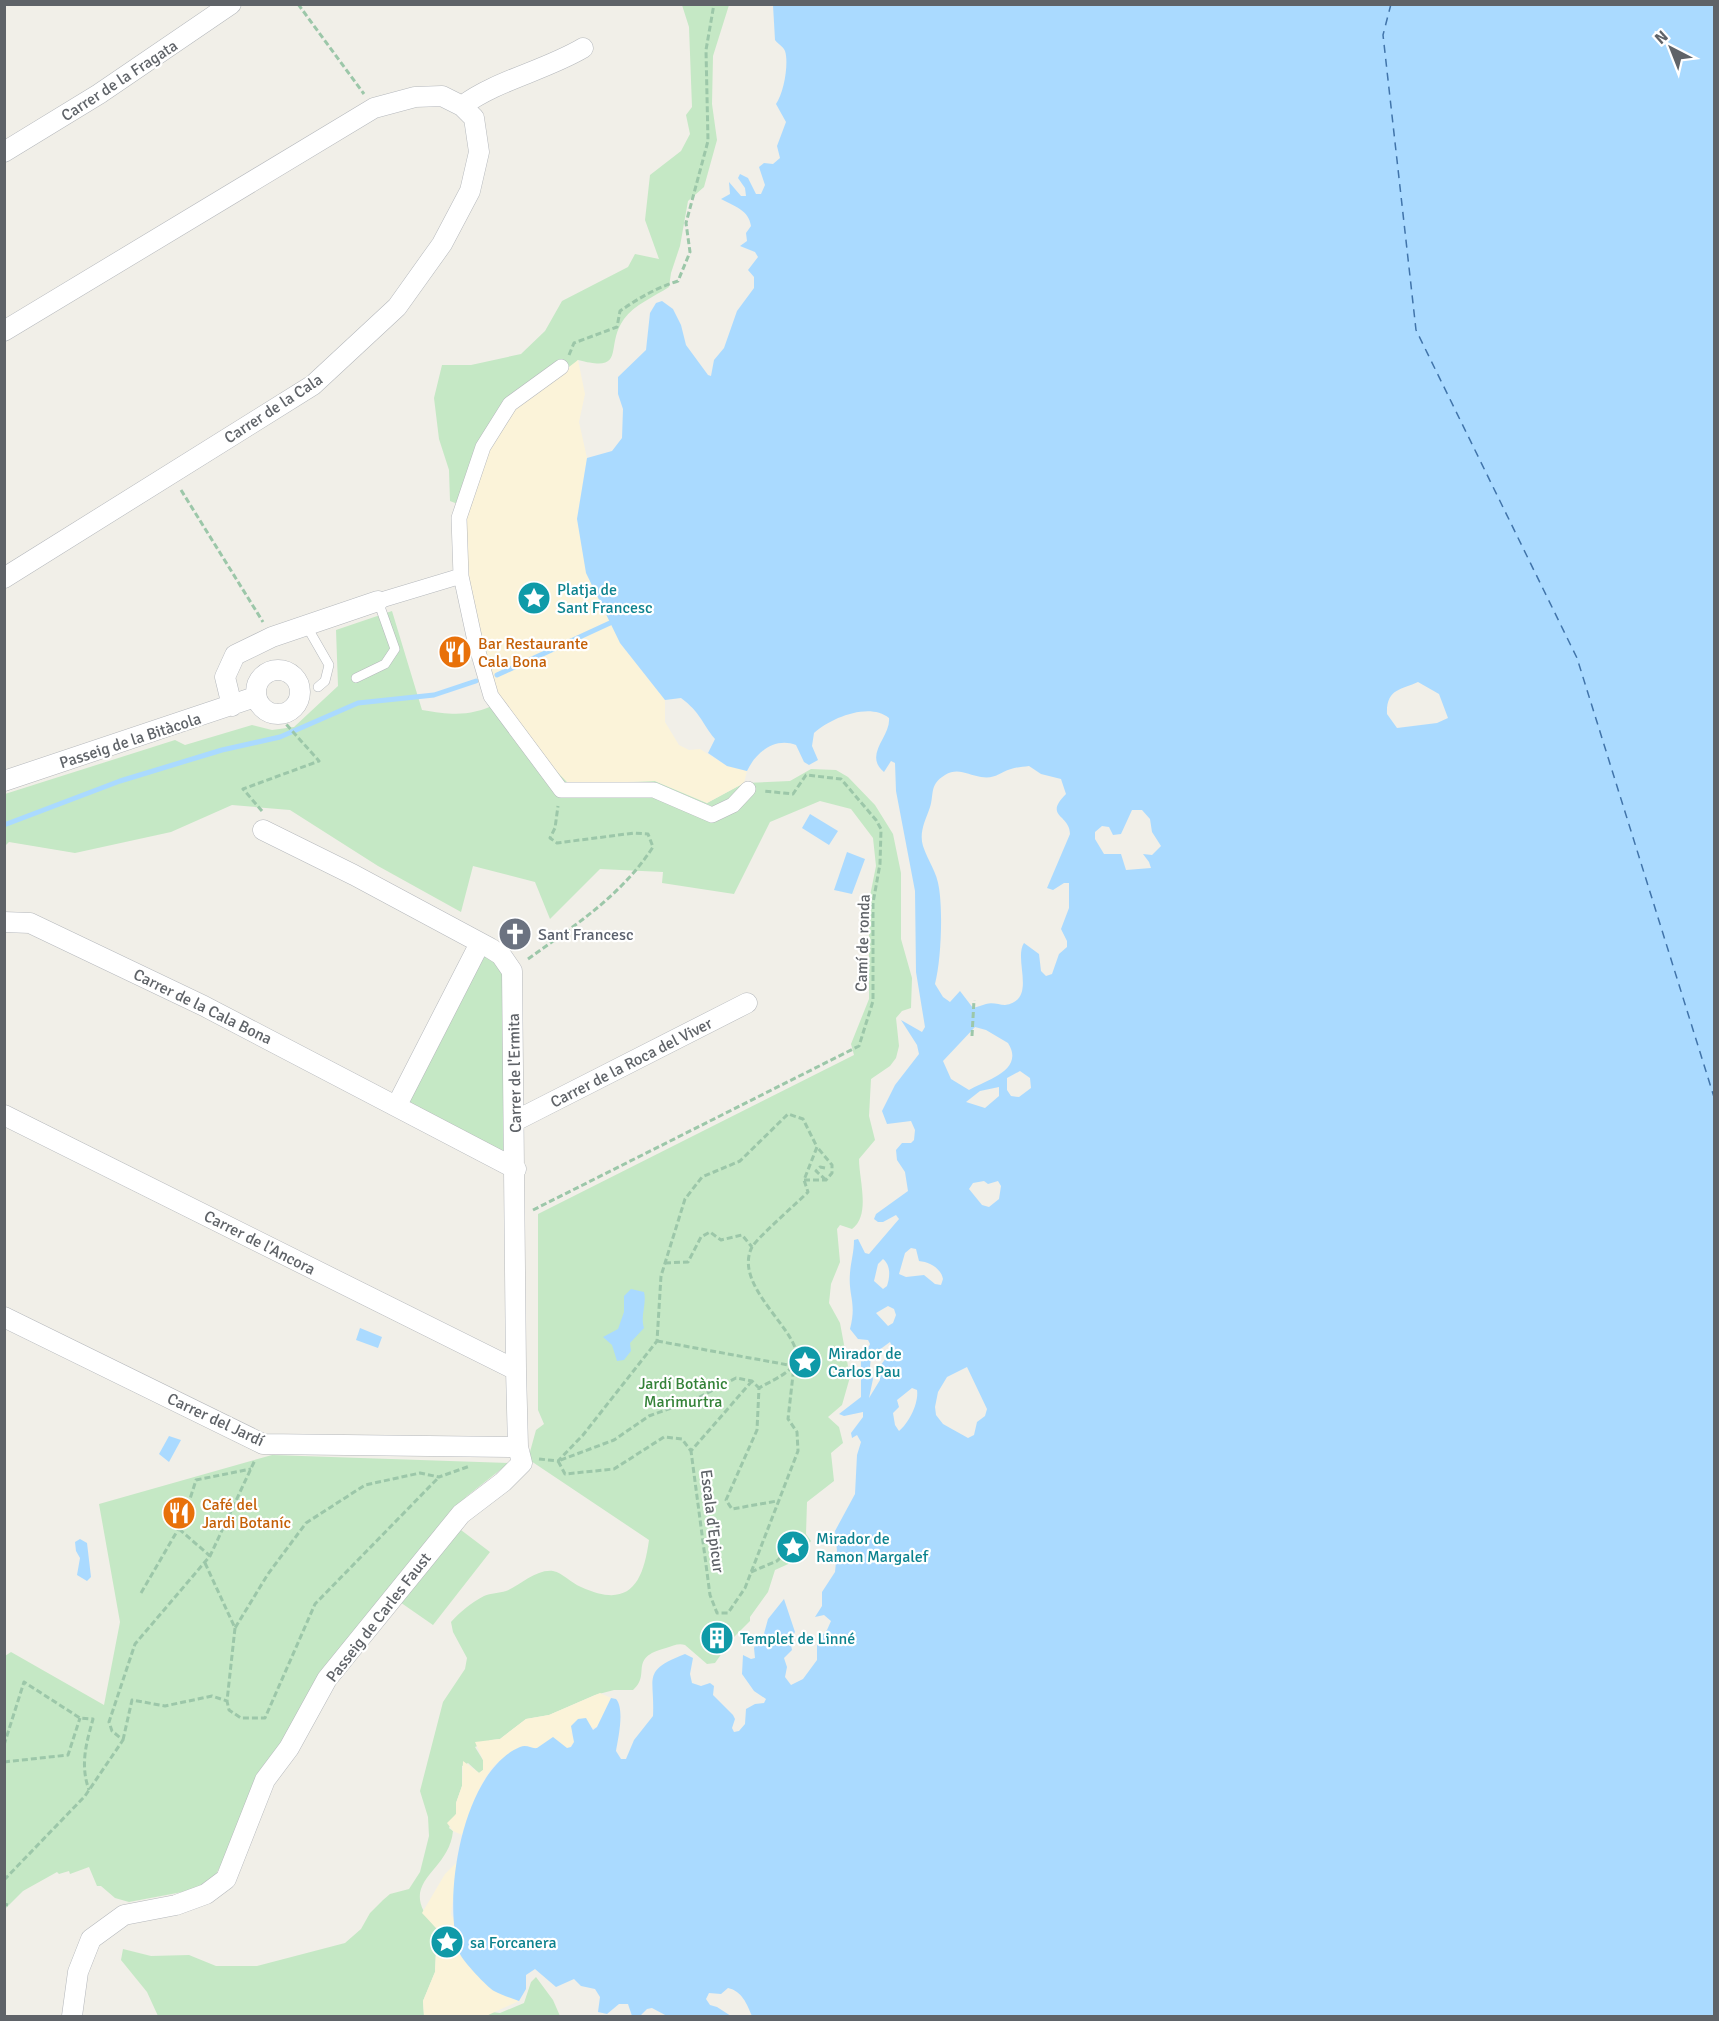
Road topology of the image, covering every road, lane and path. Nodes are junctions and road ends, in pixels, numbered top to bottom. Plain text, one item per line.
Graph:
1 (231, 4) edge
2 (298, 4) edge
3 (714, 4) edge
4 (583, 48) dead end
5 (462, 106) junction
6 (374, 108) junction
7 (4, 152) edge
8 (4, 332) edge
9 (561, 367) joint
10 (171, 474) junction
11 (461, 576) junction
12 (4, 578) edge
13 (378, 601) junction
14 (306, 626) junction
15 (272, 637) junction
16 (356, 678) dead end
17 (318, 687) dead end
18 (255, 697) junction
19 (232, 706) junction
20 (278, 715) junction
21 (4, 781) edge
22 (748, 789) joint
23 (561, 790) junction
24 (264, 823) joint
25 (4, 922) edge
26 (480, 943) junction
27 (531, 957) dead end
28 (974, 1000) dead end
29 (747, 1003) dead end
30 (972, 1035) dead end
31 (397, 1105) junction
32 (4, 1115) edge
33 (515, 1120) junction
34 (817, 1147) junction
35 (825, 1168) dead end
36 (516, 1169) junction
37 (804, 1180) junction
38 (826, 1180) junction
39 (533, 1221) dead end
40 (753, 1247) junction
41 (665, 1263) junction
42 (4, 1317) edge
43 (657, 1341) junction
44 (794, 1366) junction
45 (516, 1370) junction
46 (752, 1381) junction
47 (759, 1388) junction
48 (691, 1451) junction
49 (524, 1456) junction
50 (558, 1461) junction
51 (471, 1466) dead end
52 (439, 1477) junction
53 (777, 1502) junction
54 (178, 1528) junction
55 (790, 1548) dead end
56 (210, 1556) junction
57 (205, 1563) junction
58 (751, 1572) junction
59 (141, 1593) dead end
60 (235, 1628) junction
61 (227, 1701) junction
62 (80, 1718) junction
63 (123, 1740) junction
64 (4, 1745) edge
65 (4, 1762) edge
66 (89, 1790) junction
67 (4, 1880) edge
68 (72, 2016) edge

1 - 7 street, Carrer de la Fragata
2 - 6 path
3 - 9 path
4 - 5 street
5 - 6 street
5 - 10 street, Carrer de la Cala
6 - 8 street
9 - 11 street
10 - 12 street, Carrer de la Cala
10 - 15 path
11 - 13 street
11 - 23 street
13 - 14 street
13 - 16 lane
14 - 15 street
14 - 17 lane
15 - 19 street
18 - 19 street, Passeig de la Bitàcola
18 - 20 street
18 - 20 street
19 - 21 street, Passeig de la Bitàcola
20 - 24 path
22 - 23 street
22 - 39 path, Camí de ronda
23 - 27 path
24 - 26 street, Carrer de l'Ermita
25 - 31 street, Carrer de la Cala Bona
26 - 31 street
26 - 33 street, Carrer de l'Ermita
28 - 30 path
29 - 33 street, Carrer de la Roca del Viver
31 - 36 street, Carrer de la Cala Bona
32 - 45 street, Carrer de l'Ancora
33 - 36 street, Carrer de l'Ermita
34 - 37 path
34 - 38 path
34 - 41 path
35 - 38 path
36 - 45 street, Carrer de l'Ermita
37 - 38 path
37 - 40 path
40 - 41 path
40 - 44 path
41 - 43 path
42 - 49 street, Carrer del Jardí
43 - 44 path
43 - 50 path
44 - 47 path
44 - 53 path
45 - 49 street, Carrer de l'Ermita
46 - 47 path
46 - 48 path
46 - 50 path
47 - 53 path
48 - 50 path
48 - 58 path, Escala d'Epicur
49 - 50 path
49 - 68 street, Passeig de Carles Faust
51 - 52 path
52 - 60 path
52 - 61 path
53 - 58 path
54 - 56 path
54 - 56 path
54 - 59 path
55 - 58 path
56 - 57 path
57 - 60 path
57 - 63 path
60 - 61 path
61 - 63 path
62 - 64 path
62 - 65 path
62 - 66 path
63 - 66 path
66 - 67 path

